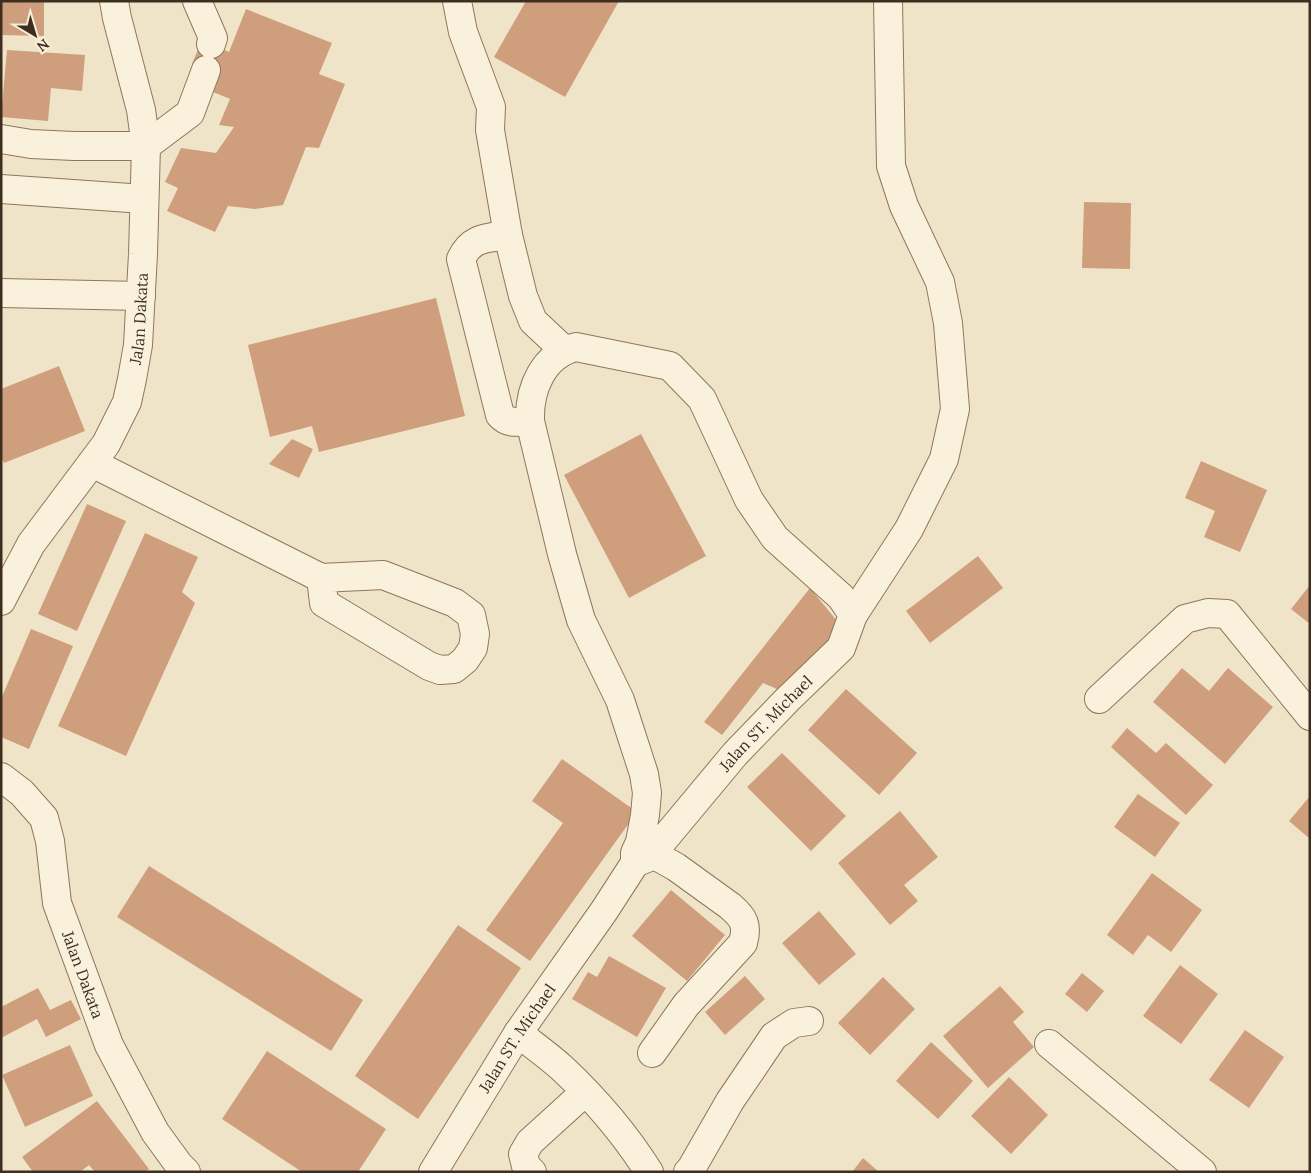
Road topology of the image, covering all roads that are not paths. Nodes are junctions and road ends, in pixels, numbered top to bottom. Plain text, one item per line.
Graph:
1 (114, 1) edge
2 (197, 1) edge
3 (457, 1) edge
4 (888, 1) edge
5 (1, 139) edge
6 (146, 146) junction
7 (1, 189) edge
8 (144, 199) junction
9 (508, 235) junction
10 (1, 293) edge
11 (141, 296) junction
12 (564, 350) junction
13 (530, 421) junction
14 (92, 463) junction
15 (321, 578) junction
16 (1, 601) edge
17 (853, 615) junction
18 (1099, 699) dead end
19 (1310, 716) edge
20 (1, 777) edge
21 (643, 858) junction
22 (809, 1021) dead end
23 (518, 1033) junction
24 (1049, 1044) dead end
25 (652, 1053) dead end
26 (585, 1092) junction
27 (186, 1172) edge
28 (433, 1172) edge
29 (532, 1172) edge
30 (650, 1172) edge
31 (688, 1172) edge
32 (1202, 1172) edge

1 - 6 street, Jalan Dakata
2 - 6 street
3 - 9 street
4 - 17 street, Jalan ST. Michael
5 - 6 street
6 - 8 street, Jalan Dakata
7 - 8 street
8 - 11 street, Jalan Dakata
9 - 12 street
9 - 13 street
10 - 11 street
11 - 14 street, Jalan Dakata
12 - 13 street
12 - 17 street
13 - 21 street
14 - 15 street
14 - 16 street, Jalan Dakata
15 - 15 street
17 - 21 street, Jalan ST. Michael
18 - 19 street
20 - 27 street, Jalan Dakata
21 - 23 street, Jalan ST. Michael
21 - 25 street
22 - 31 street
23 - 26 street
23 - 28 street, Jalan ST. Michael
24 - 32 street
26 - 29 street
26 - 30 street

